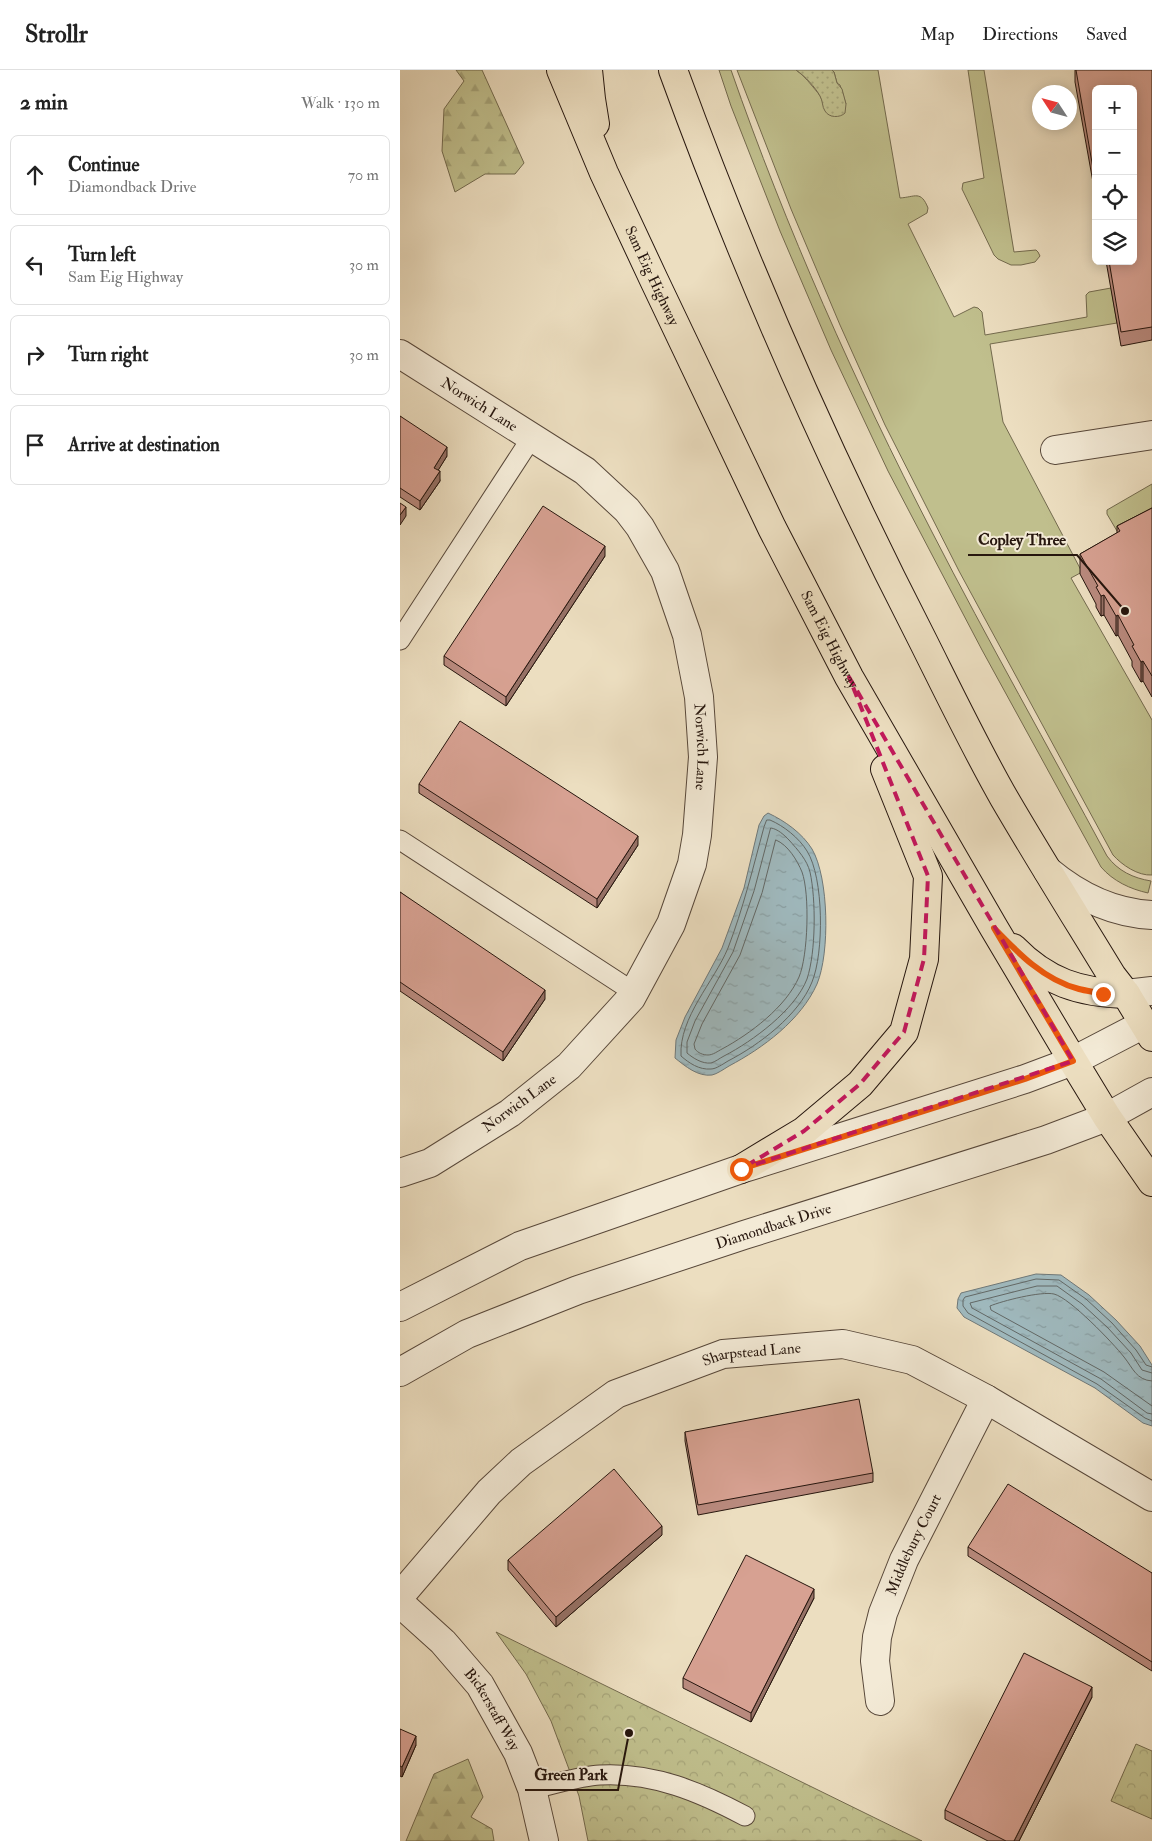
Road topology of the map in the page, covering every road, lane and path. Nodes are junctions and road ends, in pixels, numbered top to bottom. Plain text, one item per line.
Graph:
1 (561, 70) edge
2 (588, 70) edge
3 (673, 70) edge
4 (694, 70) edge
5 (709, 170) junction
6 (604, 173) junction
7 (400, 354) edge
8 (1152, 435) edge
9 (532, 437) junction
10 (1055, 450) dead end
11 (400, 640) edge
12 (848, 677) junction
13 (400, 840) edge
14 (1048, 871) junction
15 (1152, 915) edge
16 (994, 928) junction
17 (1139, 992) edge
18 (634, 993) junction
19 (1148, 1030) edge
20 (1073, 1061) junction
21 (1152, 1092) edge
22 (1107, 1117) junction
23 (741, 1169) junction
24 (400, 1172) edge
25 (1152, 1182) edge
26 (400, 1307) edge
27 (400, 1372) edge
28 (986, 1398) junction
29 (1152, 1497) edge
30 (400, 1596) edge
31 (400, 1604) edge
32 (880, 1701) dead end
33 (532, 1789) junction
34 (746, 1816) dead end
35 (544, 1841) edge

1 - 6 main road, Sam Eig Highway
2 - 6 main road
3 - 5 main road
4 - 5 main road
5 - 14 main road
6 - 12 main road, Sam Eig Highway
7 - 9 street, Norwich Lane
8 - 10 street
9 - 11 lane
9 - 18 street, Norwich Lane
12 - 16 main road, Sam Eig Highway
12 - 23 main road
13 - 18 lane
14 - 15 street
14 - 17 main road
16 - 17 main road
16 - 20 main road, Sam Eig Highway
17 - 19 main road
18 - 24 street, Norwich Lane
19 - 20 street
20 - 22 main road, Sam Eig Highway
20 - 23 street
21 - 22 street, Diamondback Drive
22 - 25 main road, Sam Eig Highway
22 - 27 street, Diamondback Drive
23 - 26 street
28 - 29 street, Sharpstead Lane
28 - 30 street, Sharpstead Lane
28 - 32 street, Middlebury Court
31 - 33 street, Bickerstaff Way
33 - 34 lane
33 - 35 street, Bickerstaff Way

